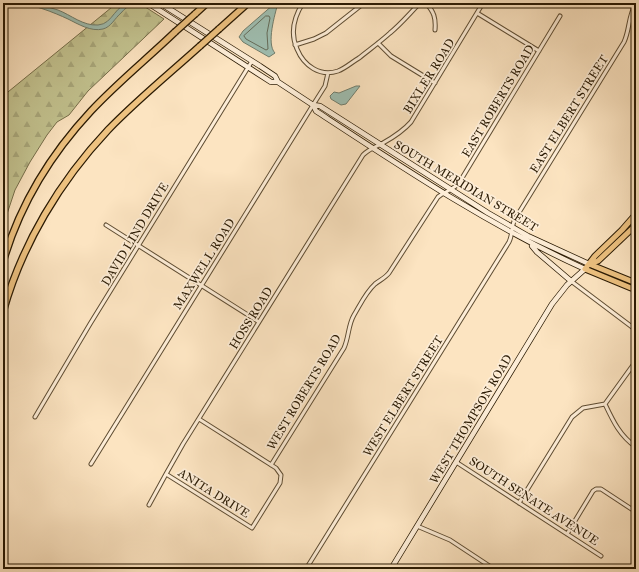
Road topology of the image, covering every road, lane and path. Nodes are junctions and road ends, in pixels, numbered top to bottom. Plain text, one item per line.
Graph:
1 (148, 3) edge
2 (160, 3) edge
3 (207, 3) edge
4 (248, 3) edge
5 (303, 3) edge
6 (364, 3) edge
7 (420, 3) edge
8 (426, 3) edge
9 (483, 3) edge
10 (636, 3) edge
11 (477, 13) junction
12 (560, 16) dead end
13 (435, 30) dead end
14 (378, 43) junction
15 (295, 45) junction
16 (538, 52) junction
17 (252, 61) junction
18 (248, 67) junction
19 (328, 73) junction
20 (278, 82) junction
21 (435, 83) junction
22 (313, 105) junction
23 (376, 146) junction
24 (447, 192) junction
25 (636, 214) edge
26 (106, 225) dead end
27 (636, 225) edge
28 (512, 230) junction
29 (530, 244) junction
30 (138, 246) junction
31 (3, 262) edge
32 (589, 264) junction
33 (585, 269) junction
34 (571, 281) junction
35 (636, 283) edge
36 (201, 286) junction
37 (636, 288) edge
38 (3, 312) edge
39 (259, 322) junction
40 (636, 330) edge
41 (636, 361) edge
42 (605, 404) junction
43 (35, 417) dead end
44 (199, 419) junction
45 (636, 447) edge
46 (456, 462) junction
47 (90, 464) dead end
48 (271, 465) junction
49 (166, 474) junction
50 (519, 503) junction
51 (150, 505) dead end
52 (636, 512) edge
53 (417, 526) junction
54 (252, 528) joint
55 (567, 534) junction
56 (602, 556) dead end
57 (306, 569) edge
58 (391, 569) edge
59 (494, 569) edge

1 - 18 main road, SOUTH MERIDIAN STREET
2 - 17 main road, SOUTH MERIDIAN STREET
3 - 31 highway, bridge
4 - 38 highway, bridge
5 - 15 street
6 - 15 street
7 - 14 street
8 - 13 street
9 - 11 street, BIXLER ROAD
10 - 28 street, EAST ELBERT STREET
11 - 16 street
11 - 21 street, BIXLER ROAD
12 - 16 street, EAST ROBERTS ROAD
14 - 19 street
14 - 21 street
15 - 19 street
16 - 24 street, EAST ROBERTS ROAD
17 - 18 street, DAVID LIND DRIVE
17 - 20 main road, SOUTH MERIDIAN STREET
18 - 20 main road, SOUTH MERIDIAN STREET
18 - 30 street, DAVID LIND DRIVE
19 - 22 street, MAXWELL ROAD
20 - 22 main road, SOUTH MERIDIAN STREET
21 - 23 street, BIXLER ROAD
22 - 23 main road, SOUTH MERIDIAN STREET
22 - 23 main road, SOUTH MERIDIAN STREET
22 - 36 street, MAXWELL ROAD
23 - 24 main road, SOUTH MERIDIAN STREET
23 - 24 main road, SOUTH MERIDIAN STREET
23 - 39 street, HOSS ROAD
24 - 28 main road, SOUTH MERIDIAN STREET
24 - 28 main road, SOUTH MERIDIAN STREET
24 - 48 street, WEST ROBERTS ROAD
25 - 32 main road
26 - 30 street
27 - 32 main road
28 - 29 main road, SOUTH MERIDIAN STREET
28 - 32 main road, SOUTH MERIDIAN STREET
28 - 57 street, WEST ELBERT STREET
29 - 33 main road, SOUTH MERIDIAN STREET
29 - 34 main road, SOUTH MERIDIAN STREET
30 - 36 street
30 - 43 street, DAVID LIND DRIVE
32 - 33 main road
32 - 35 main road, SOUTH MERIDIAN STREET
33 - 34 main road, WEST THOMPSON ROAD
33 - 37 main road, SOUTH MERIDIAN STREET
34 - 40 street, SOUTH MERIDIAN STREET
34 - 46 main road, WEST THOMPSON ROAD
36 - 39 street
36 - 47 street, MAXWELL ROAD
39 - 44 street, HOSS ROAD
41 - 42 street
42 - 45 street
42 - 50 street
44 - 48 street
44 - 49 street, HOSS ROAD
46 - 50 street, SOUTH SENATE AVENUE
46 - 53 main road, WEST THOMPSON ROAD
48 - 54 street, WEST ROBERTS ROAD
49 - 51 street, HOSS ROAD
49 - 54 street, ANITA DRIVE
50 - 55 street, SOUTH SENATE AVENUE
52 - 55 street
53 - 58 main road, WEST THOMPSON ROAD
53 - 59 street
55 - 56 street, SOUTH SENATE AVENUE

